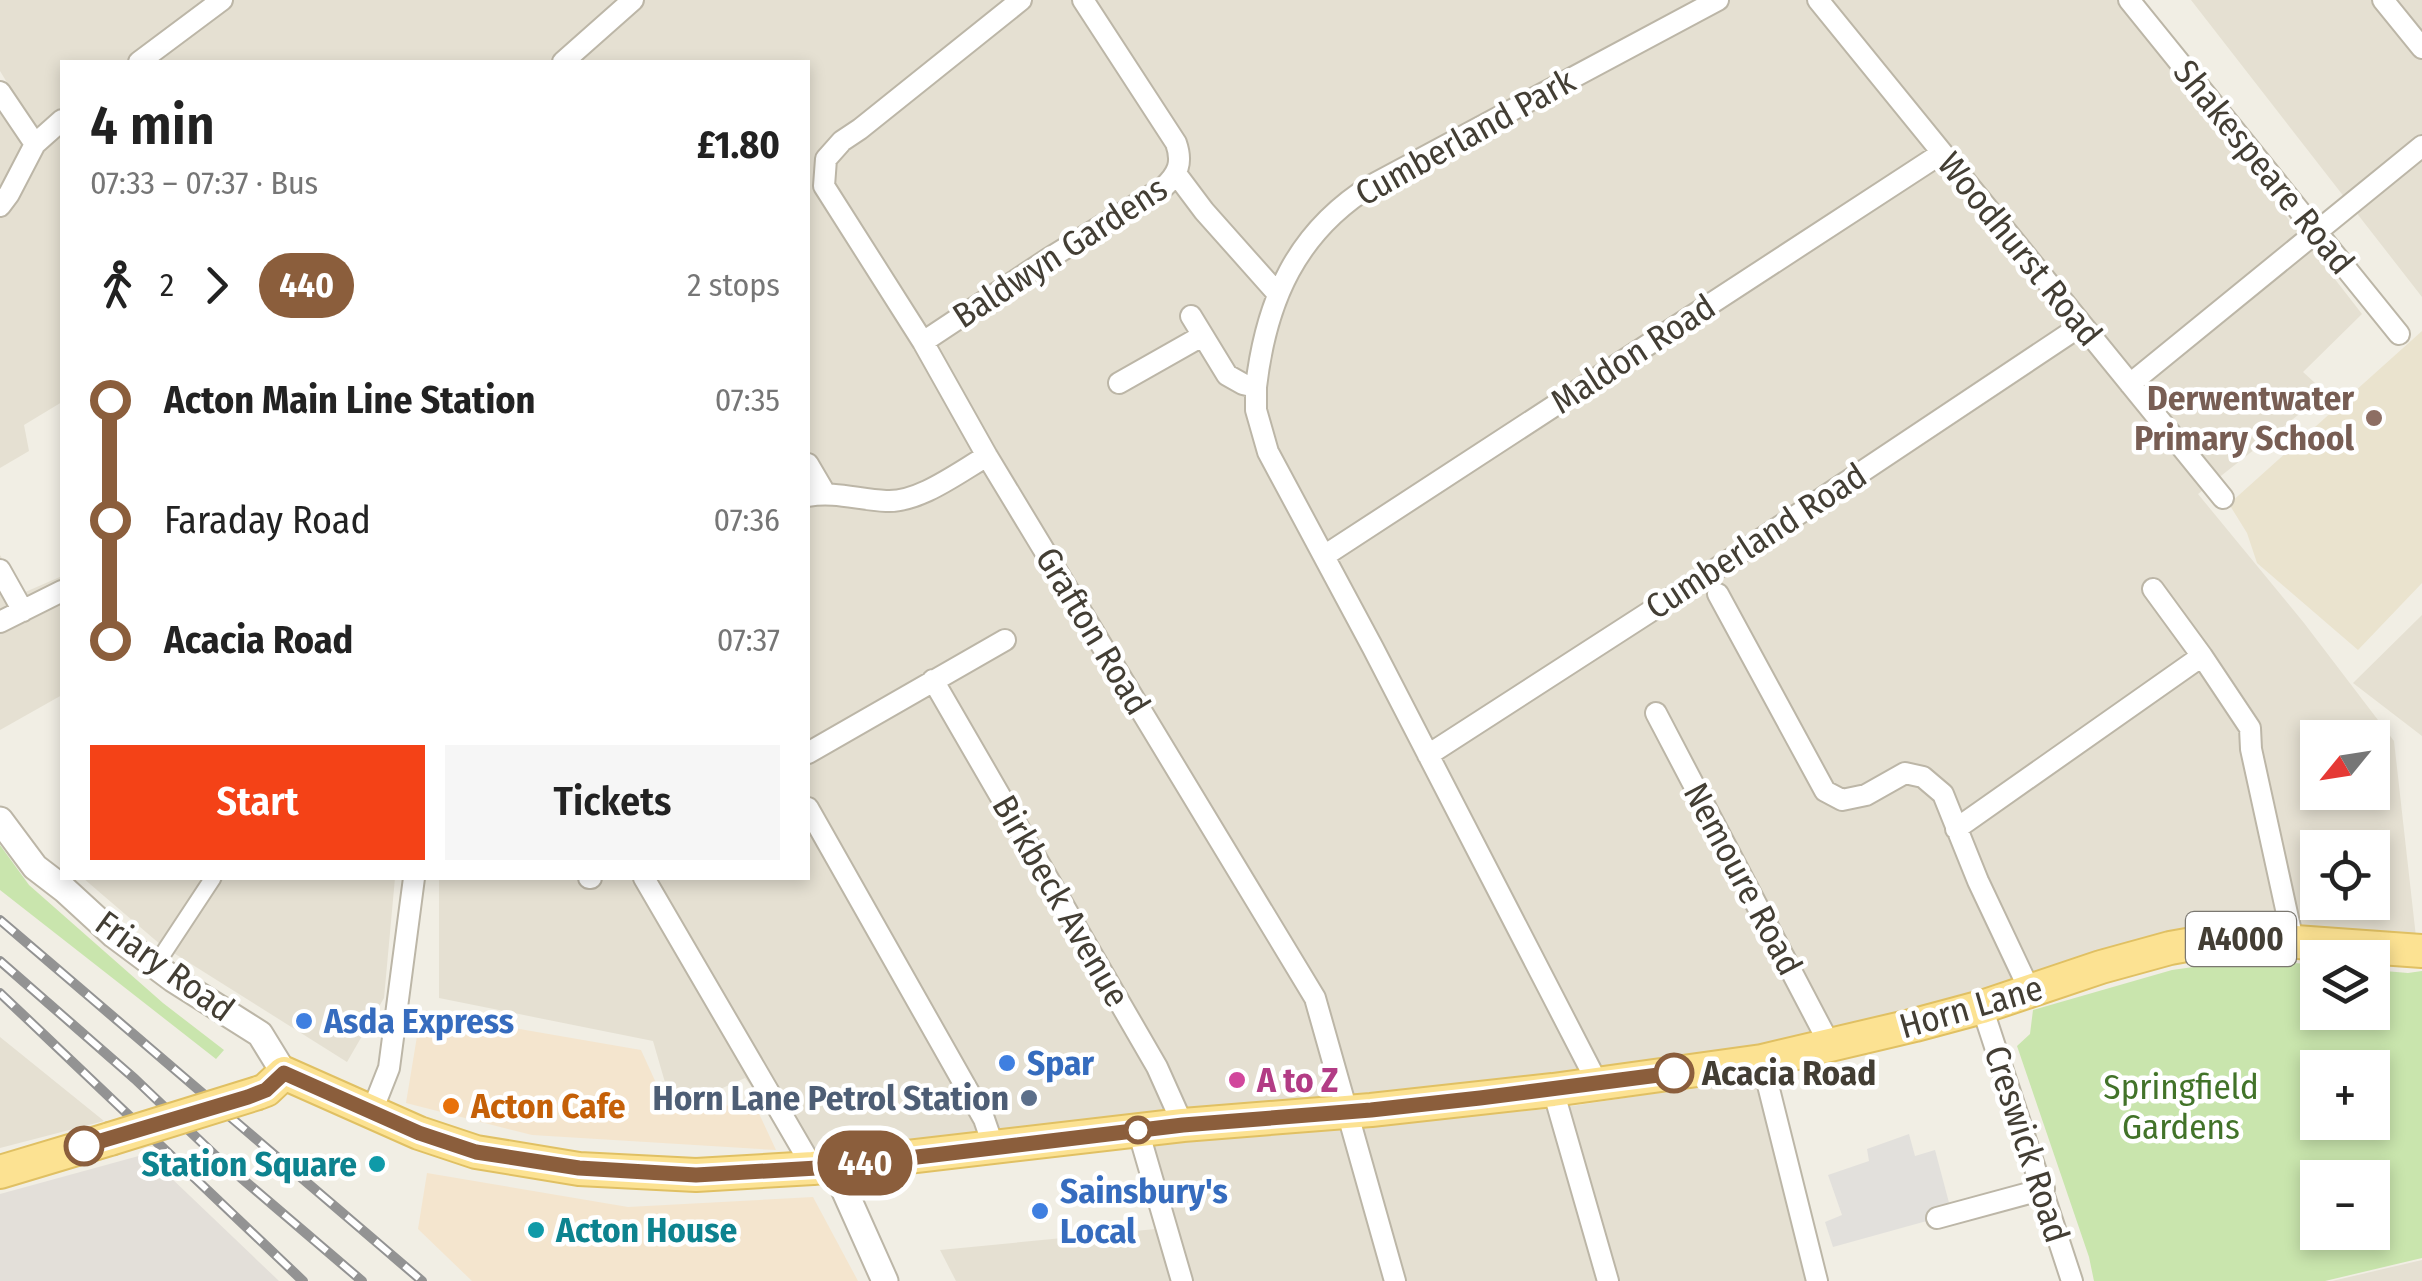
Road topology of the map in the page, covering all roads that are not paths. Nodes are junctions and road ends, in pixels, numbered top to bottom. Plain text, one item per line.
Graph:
1 (222, 0) edge
2 (633, 0) edge
3 (1021, 0) edge
4 (1083, 0) edge
5 (1718, 0) edge
6 (1818, 0) edge
7 (2129, 0) edge
8 (2383, 0) edge
9 (2422, 48) edge
10 (142, 60) edge
11 (565, 60) edge
12 (0, 92) edge
13 (60, 122) edge
14 (34, 144) junction
15 (2422, 146) edge
16 (1942, 152) junction
17 (1177, 175) junction
18 (0, 206) edge
19 (2316, 231) junction
20 (1277, 293) junction
21 (1191, 316) dead end
22 (2082, 324) junction
23 (2399, 334) dead end
24 (1202, 336) junction
25 (923, 342) junction
26 (1119, 382) dead end
27 (2130, 384) junction
28 (1256, 388) junction
29 (987, 456) junction
30 (816, 494) edge
31 (2223, 498) dead end
32 (1324, 556) junction
33 (0, 570) edge
34 (2153, 589) dead end
35 (60, 592) edge
36 (1718, 594) dead end
37 (23, 611) junction
38 (0, 622) edge
39 (1005, 640) dead end
40 (2202, 656) junction
41 (933, 680) junction
42 (1656, 713) dead end
43 (810, 752) edge
44 (1428, 755) junction
45 (810, 812) edge
46 (0, 820) edge
47 (1956, 828) junction
48 (212, 880) edge
49 (414, 880) edge
50 (645, 880) edge
51 (2293, 941) junction
52 (2422, 951) edge
53 (155, 966) junction
54 (2030, 991) junction
55 (1982, 1007) junction
56 (1830, 1045) junction
57 (1762, 1061) junction
58 (271, 1083) junction
59 (1598, 1084) junction
60 (1553, 1090) junction
61 (372, 1111) junction
62 (1347, 1112) junction
63 (1183, 1125) junction
64 (1138, 1130) junction
65 (994, 1148) junction
66 (824, 1168) junction
67 (0, 1172) edge
68 (2044, 1189) junction
69 (1937, 1218) dead end
70 (885, 1281) edge
71 (1182, 1281) edge
72 (1395, 1281) edge
73 (1608, 1281) edge
74 (1817, 1281) edge
75 (2072, 1281) edge

1 - 10 street
2 - 11 street
3 - 25 street, Grafton Road
4 - 17 street, Baldwyn Gardens
5 - 20 street, Cumberland Park
6 - 16 street, Woodhurst Road
7 - 19 street, Shakespeare Road
8 - 9 street
12 - 14 street
13 - 14 street
14 - 18 street
15 - 19 street
16 - 22 street, Woodhurst Road
16 - 32 street, Maldon Road
17 - 20 street
17 - 25 street, Baldwyn Gardens
19 - 23 street, Shakespeare Road
19 - 27 street
20 - 28 street, Cumberland Park
21 - 24 street
22 - 27 street, Woodhurst Road
22 - 44 street, Cumberland Road
24 - 26 street
24 - 28 street
25 - 29 street, Grafton Road
27 - 31 street, Woodhurst Road
28 - 32 street
29 - 30 street
29 - 62 street, Grafton Road
32 - 44 street
33 - 37 street
34 - 40 street
35 - 37 street
36 - 47 street
37 - 38 street
39 - 41 street
40 - 47 street
40 - 51 street
41 - 43 street
41 - 63 street, Birkbeck Avenue
42 - 56 street, Nemoure Road
44 - 59 street
45 - 65 street
46 - 53 street, Friary Road
47 - 54 street
48 - 53 street
49 - 61 street
50 - 66 street
51 - 52 main road, Horn Lane / A4000
51 - 54 main road, Horn Lane / A4000
53 - 58 street, Friary Road
54 - 55 main road, Horn Lane / A4000
55 - 56 main road, Horn Lane / A4000
55 - 68 street, Creswick Road
56 - 57 main road, Horn Lane / A4000
57 - 59 main road, Horn Lane / A4000
57 - 74 street
58 - 61 main road, Horn Lane / A4000
58 - 67 main road, bridge
59 - 60 main road, Horn Lane / A4000
60 - 62 main road, Horn Lane / A4000
60 - 73 street
61 - 66 main road, Horn Lane / A4000
62 - 63 main road, Horn Lane / A4000
62 - 72 street, Grafton Road
63 - 64 main road, Horn Lane / A4000
64 - 65 main road, Horn Lane / A4000
64 - 71 street
65 - 66 main road, Horn Lane / A4000
66 - 70 street
68 - 69 street
68 - 75 street, Creswick Road

